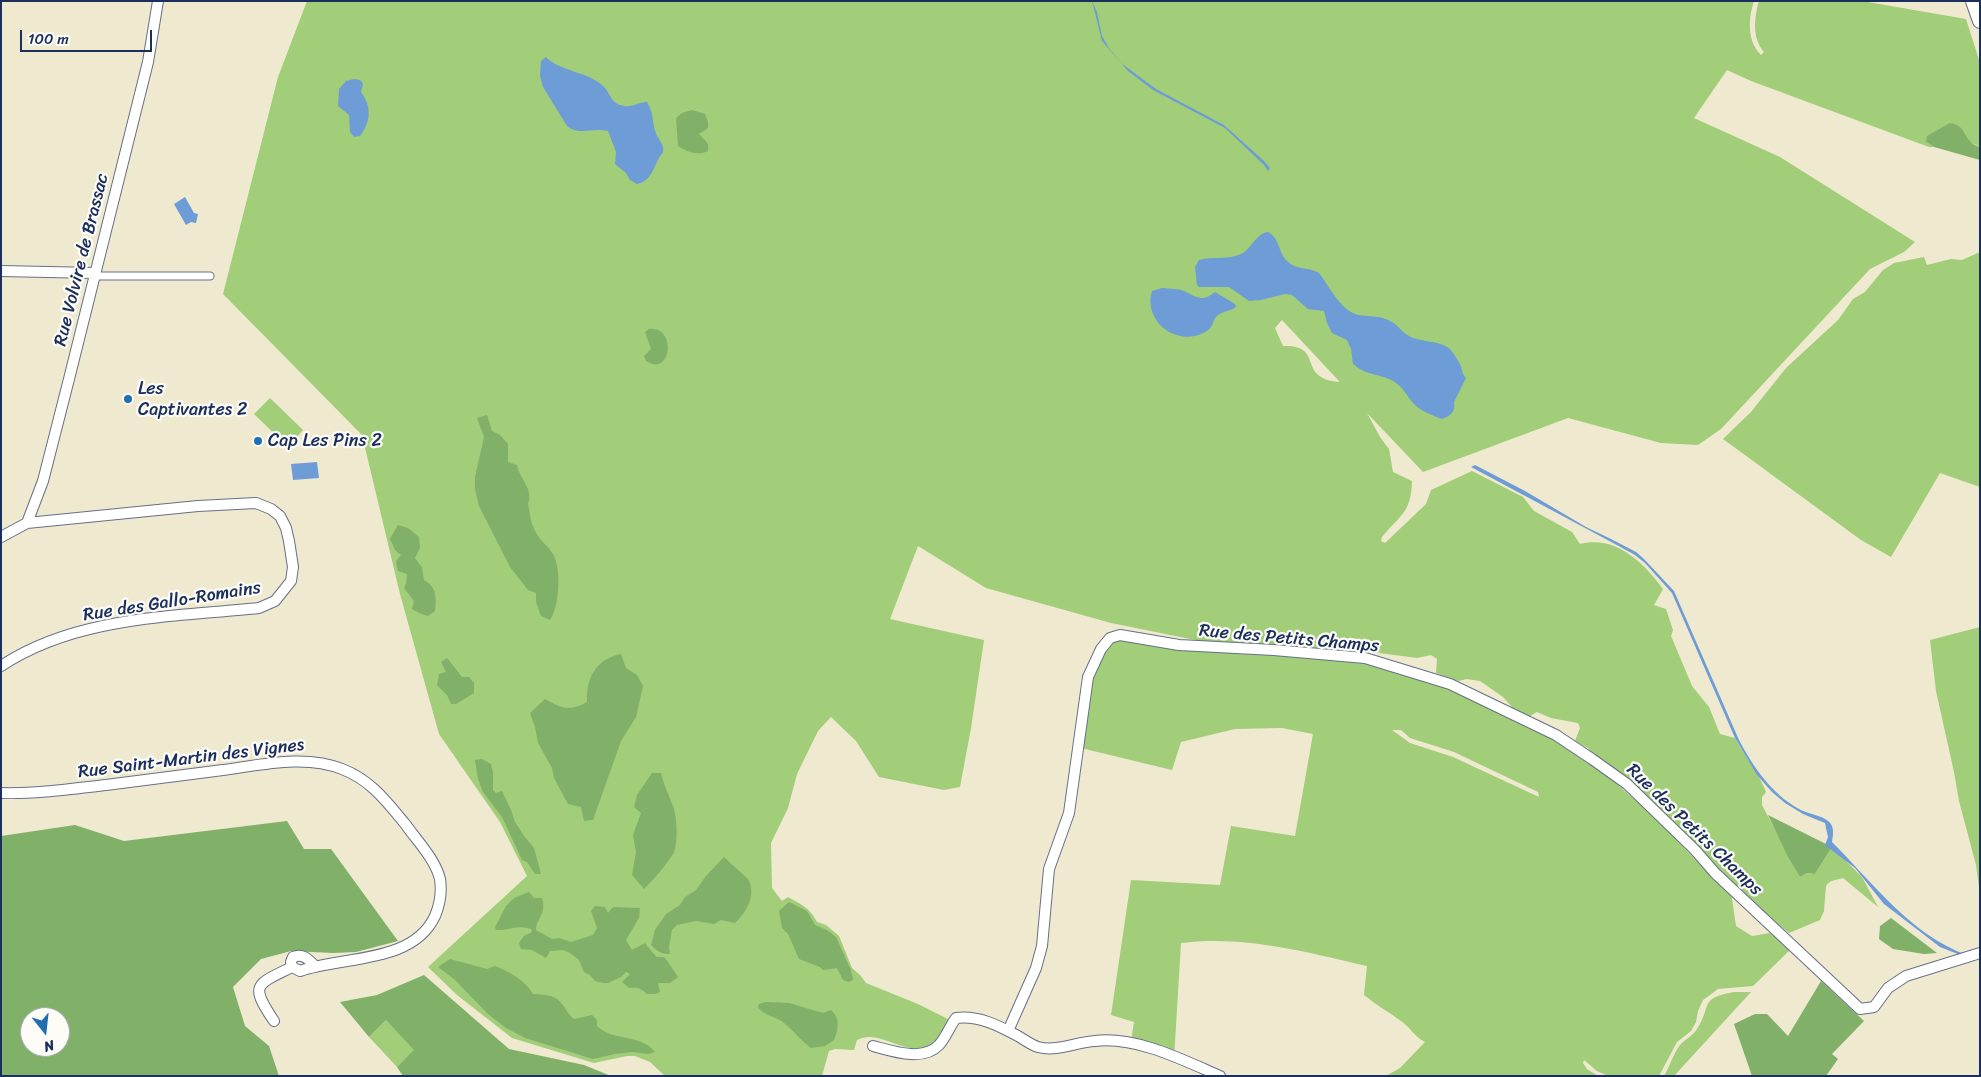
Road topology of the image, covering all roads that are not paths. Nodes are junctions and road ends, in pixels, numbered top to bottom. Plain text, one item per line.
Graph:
1 (158, 1) edge
2 (1973, 1) edge
3 (1980, 21) edge
4 (1, 271) edge
5 (95, 274) junction
6 (210, 276) dead end
7 (27, 523) junction
8 (1, 537) edge
9 (1, 666) edge
10 (1, 793) edge
11 (1980, 953) edge
12 (274, 1021) dead end
13 (1008, 1031) junction
14 (874, 1046) dead end
15 (1220, 1076) edge

1 - 5 street, Rue Volvire de Brassac
2 - 3 main road
4 - 5 street
5 - 6 street
5 - 7 street, Rue Volvire de Brassac
7 - 8 street, Rue des Gallo-Romains
7 - 9 street, Rue des Gallo-Romains
10 - 12 street, Rue Saint-Martin des Vignes
11 - 13 street, Rue des Petits Champs
13 - 14 street
13 - 15 street

